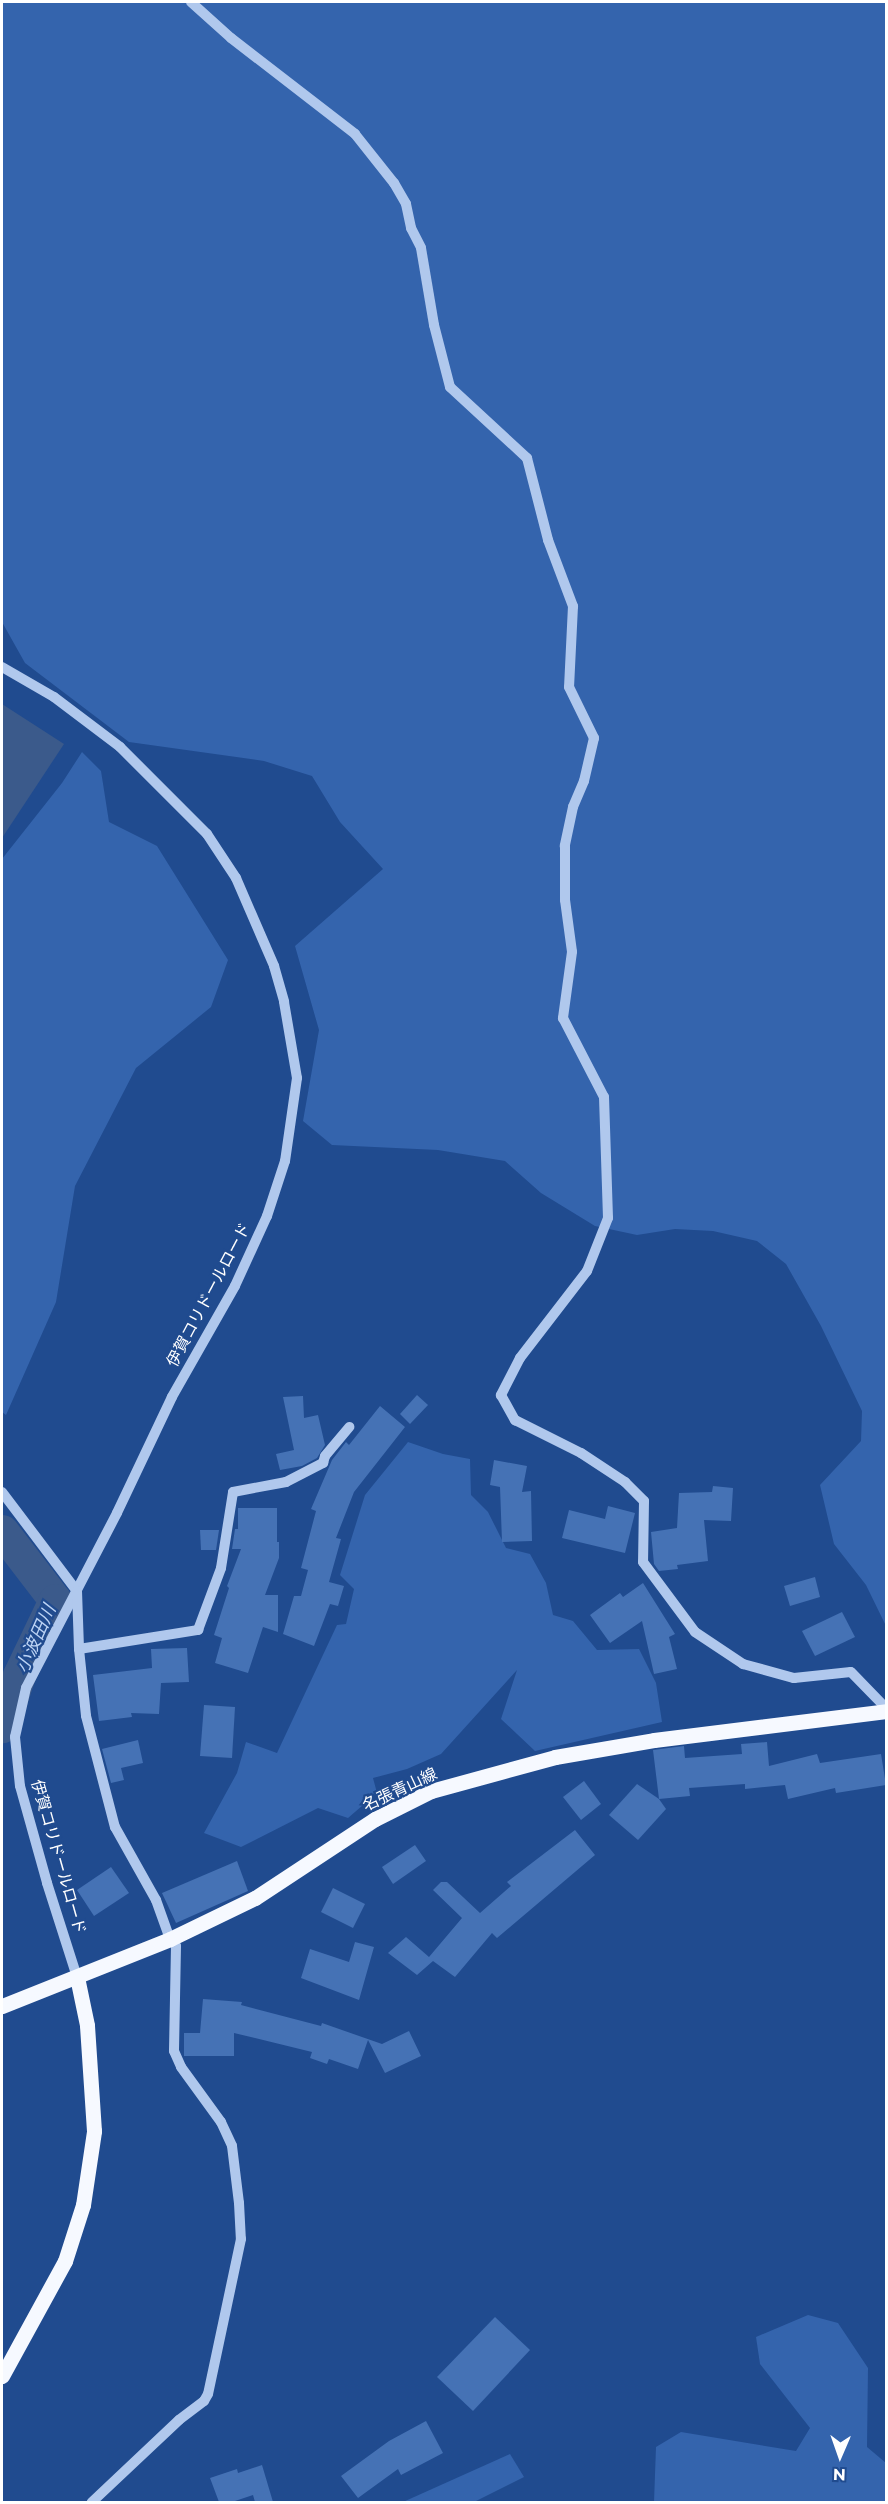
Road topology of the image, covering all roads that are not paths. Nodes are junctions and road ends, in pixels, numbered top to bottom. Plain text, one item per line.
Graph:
1 (191, 2) edge
2 (2, 667) edge
3 (349, 1427) dead end
4 (2, 1492) edge
5 (77, 1591) junction
6 (79, 1649) junction
7 (886, 1710) edge
8 (170, 1939) junction
9 (77, 1977) junction
10 (2, 2007) edge
11 (2, 2376) edge
12 (92, 2502) edge

1 - 7 street
2 - 5 street, 伊賀コリドールロード
3 - 6 street
4 - 5 street
5 - 6 street
5 - 9 street, 伊賀コリドールロード
6 - 8 street
7 - 8 main road, 名張青山線
8 - 9 main road, 名張青山線
8 - 12 street
9 - 10 main road, 名張青山線
9 - 11 main road

